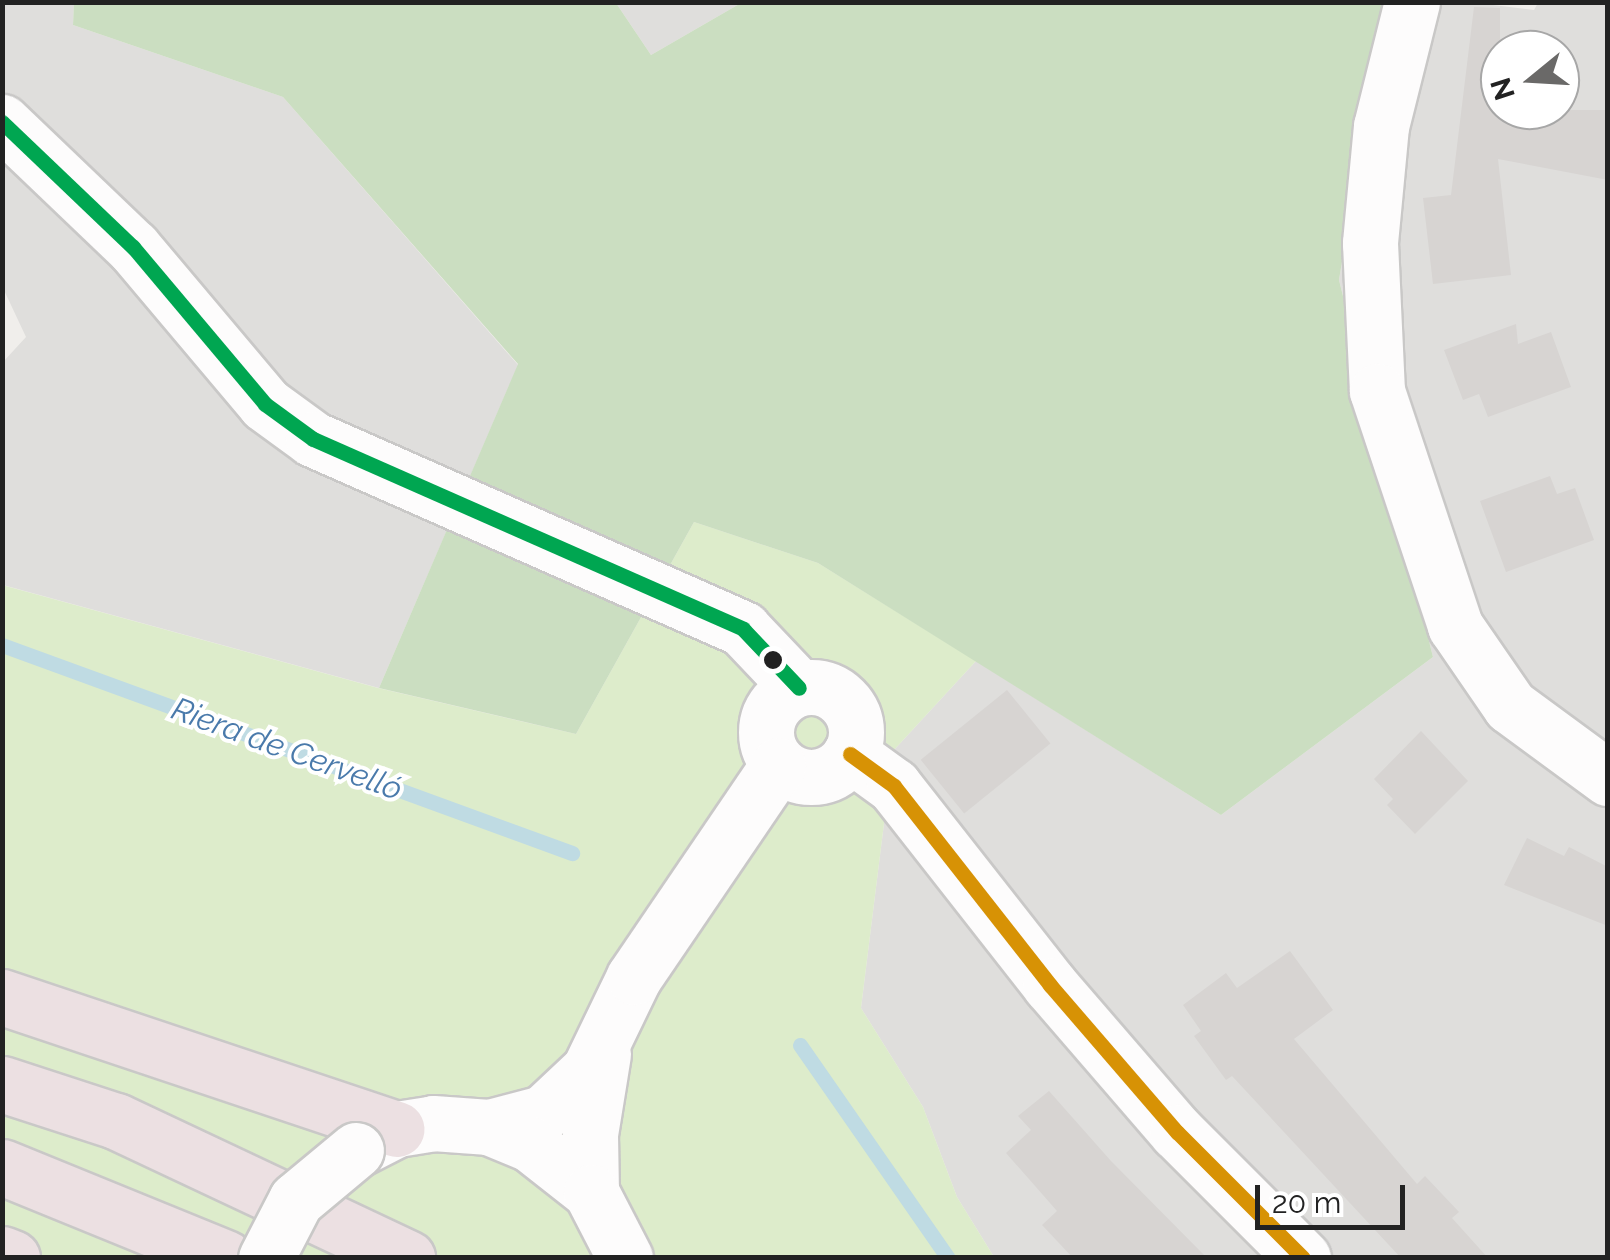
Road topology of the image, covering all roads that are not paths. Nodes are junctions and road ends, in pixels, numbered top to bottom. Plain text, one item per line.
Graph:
1 (1412, 2) edge
2 (2, 122) edge
3 (799, 688) junction
4 (850, 754) junction
5 (778, 765) junction
6 (1608, 778) edge
7 (2, 997) edge
8 (607, 1036) junction
9 (2, 1084) edge
10 (489, 1127) junction
11 (376, 1140) junction
12 (2, 1167) edge
13 (591, 1192) junction
14 (2, 1254) edge
15 (12, 1258) edge
16 (225, 1258) edge
17 (266, 1258) edge
18 (407, 1258) edge
19 (625, 1258) edge
20 (1303, 1258) edge

1 - 6 street
2 - 3 street
3 - 4 street
3 - 5 street
4 - 5 street
4 - 20 street
5 - 8 street
7 - 11 highway
8 - 10 street
8 - 13 street
9 - 18 highway
10 - 11 street
10 - 13 street
11 - 17 street, bridge
12 - 16 highway
13 - 19 street
14 - 15 highway

